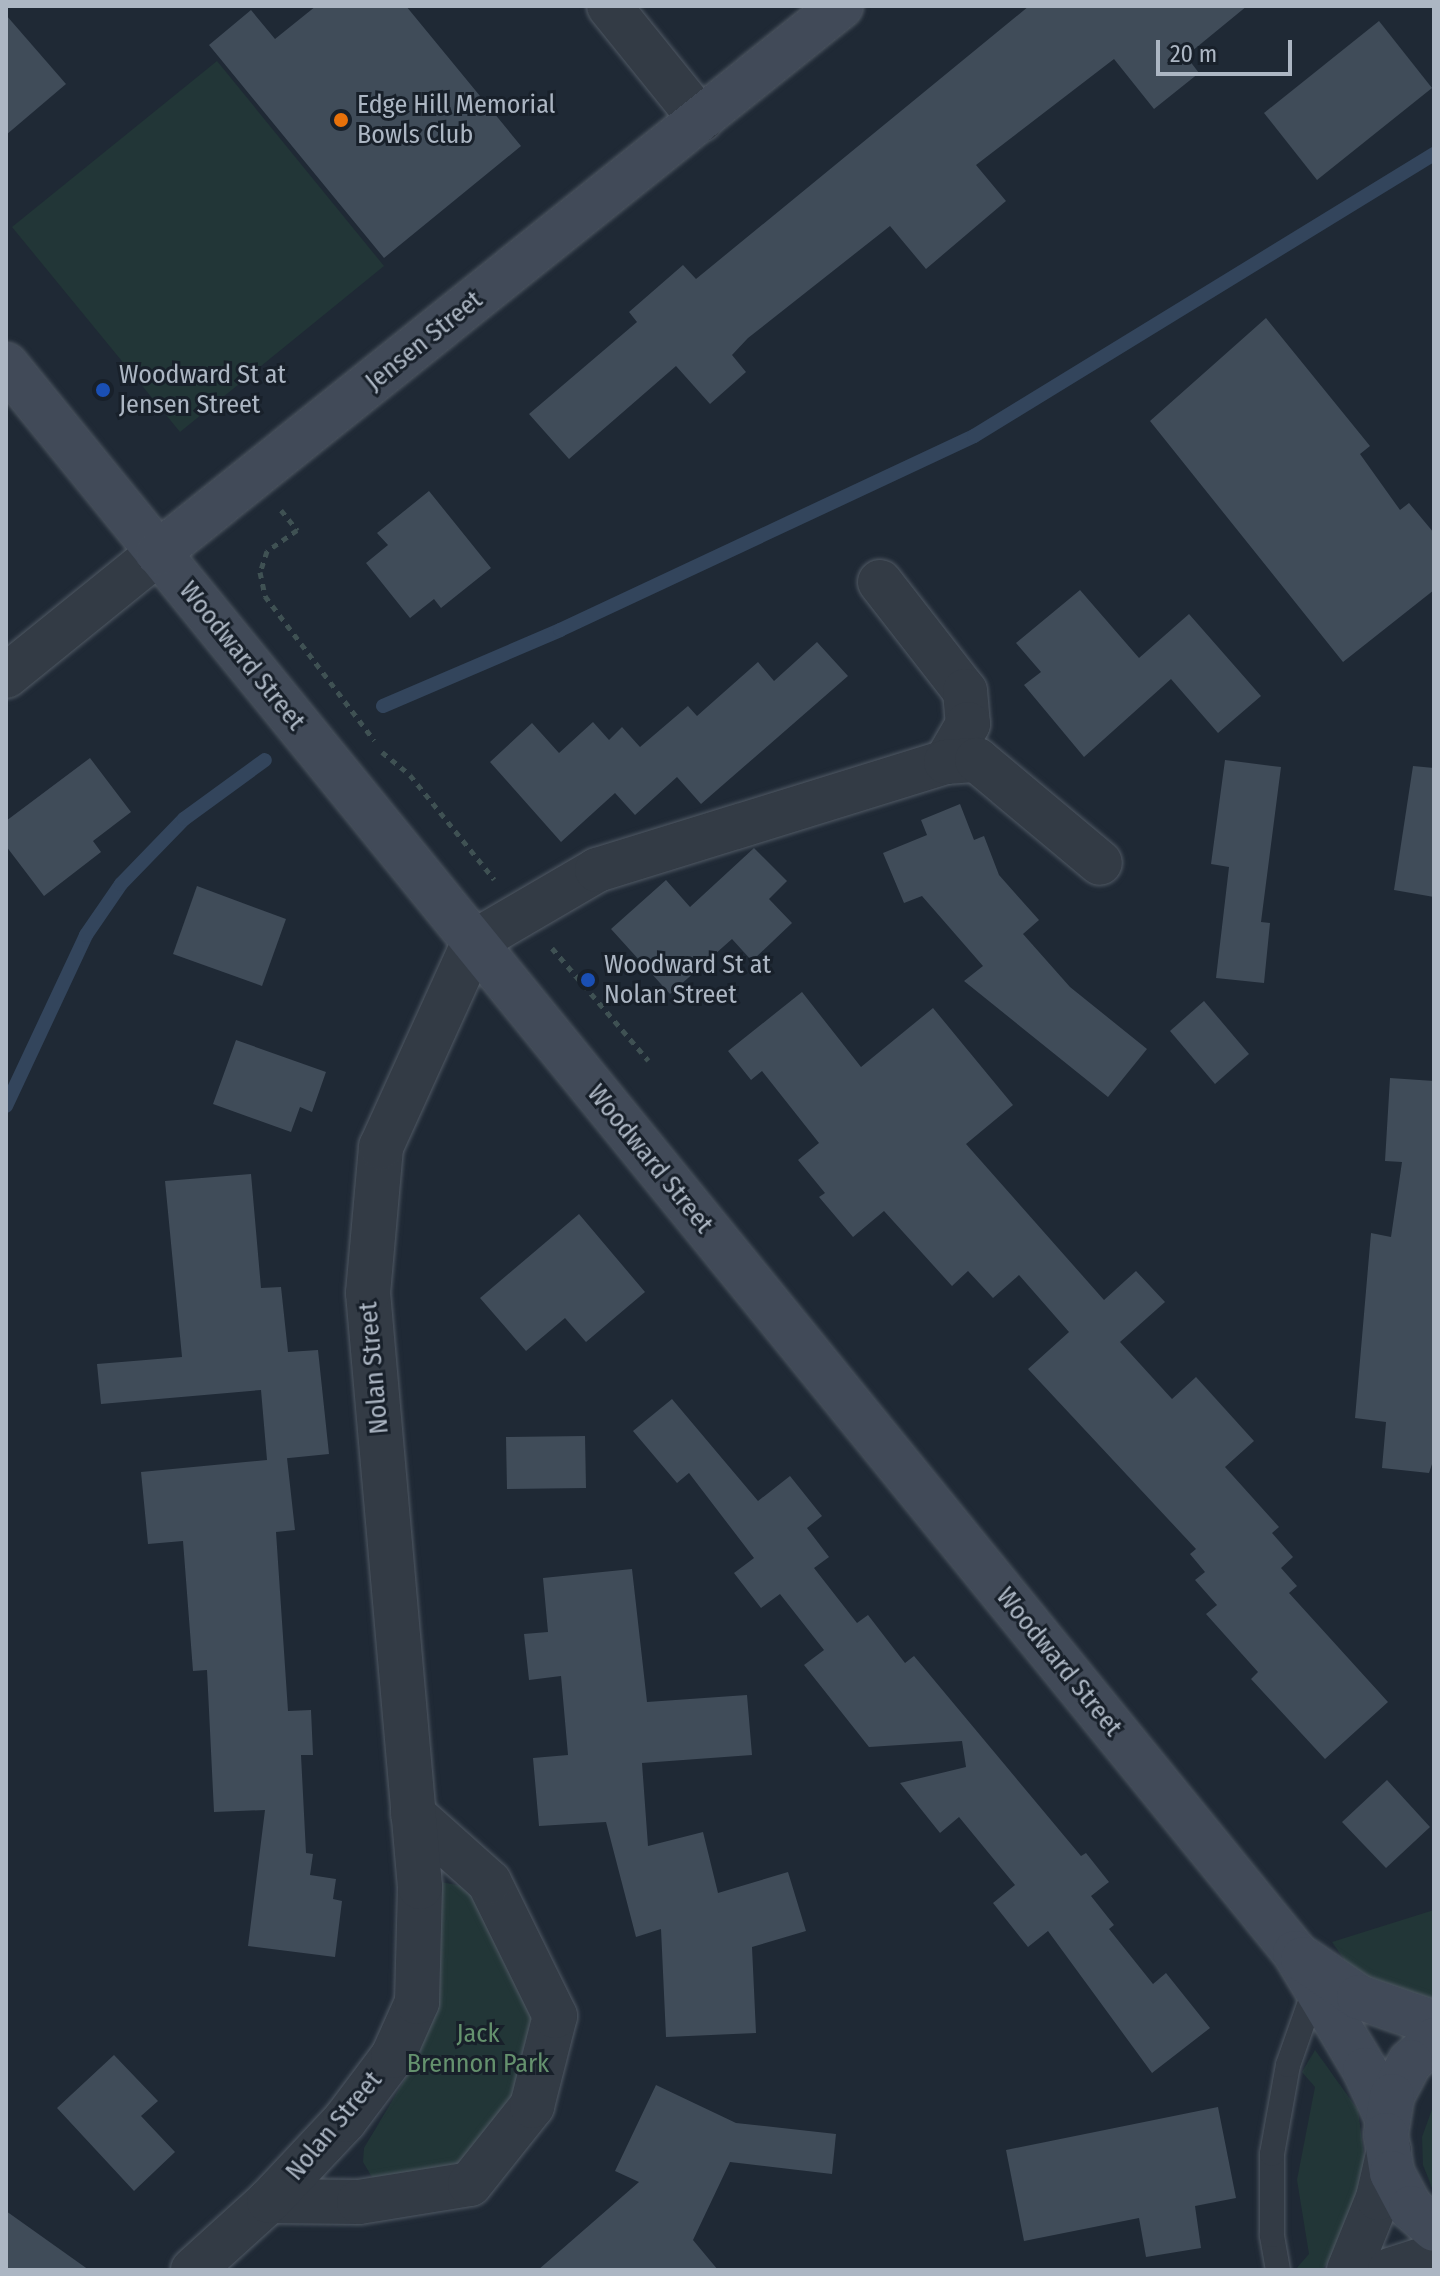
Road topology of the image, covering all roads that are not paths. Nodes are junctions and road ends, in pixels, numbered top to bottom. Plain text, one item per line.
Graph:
1 (609, 6) edge
2 (841, 6) edge
3 (701, 120) junction
4 (6, 365) edge
5 (158, 553) junction
6 (880, 582) dead end
7 (6, 676) edge
8 (946, 762) junction
9 (1100, 863) dead end
10 (474, 942) junction
11 (413, 1814) junction
12 (1305, 1971) junction
13 (1434, 2023) edge
14 (1434, 2040) edge
15 (1388, 2135) junction
16 (269, 2201) junction
17 (1434, 2229) edge
18 (1434, 2256) edge
19 (193, 2270) edge
20 (1278, 2270) edge
21 (1349, 2270) edge
22 (1390, 2270) edge

1 - 3 street
2 - 3 street, Jensen Street
3 - 5 street, Jensen Street
4 - 5 street, Woodward Street
5 - 7 street, Jensen Street
5 - 10 street, Woodward Street
6 - 8 street
8 - 9 street
8 - 10 street
10 - 11 street, Nolan Street
10 - 12 street, Woodward Street
11 - 16 street, Nolan Street
11 - 16 street, Nolan Street
12 - 13 street, Woodward Street
12 - 15 street, Woodward Street
12 - 20 lane
14 - 15 street
15 - 17 street, Woodward Street
15 - 21 street
16 - 19 street, Nolan Street
18 - 22 street

